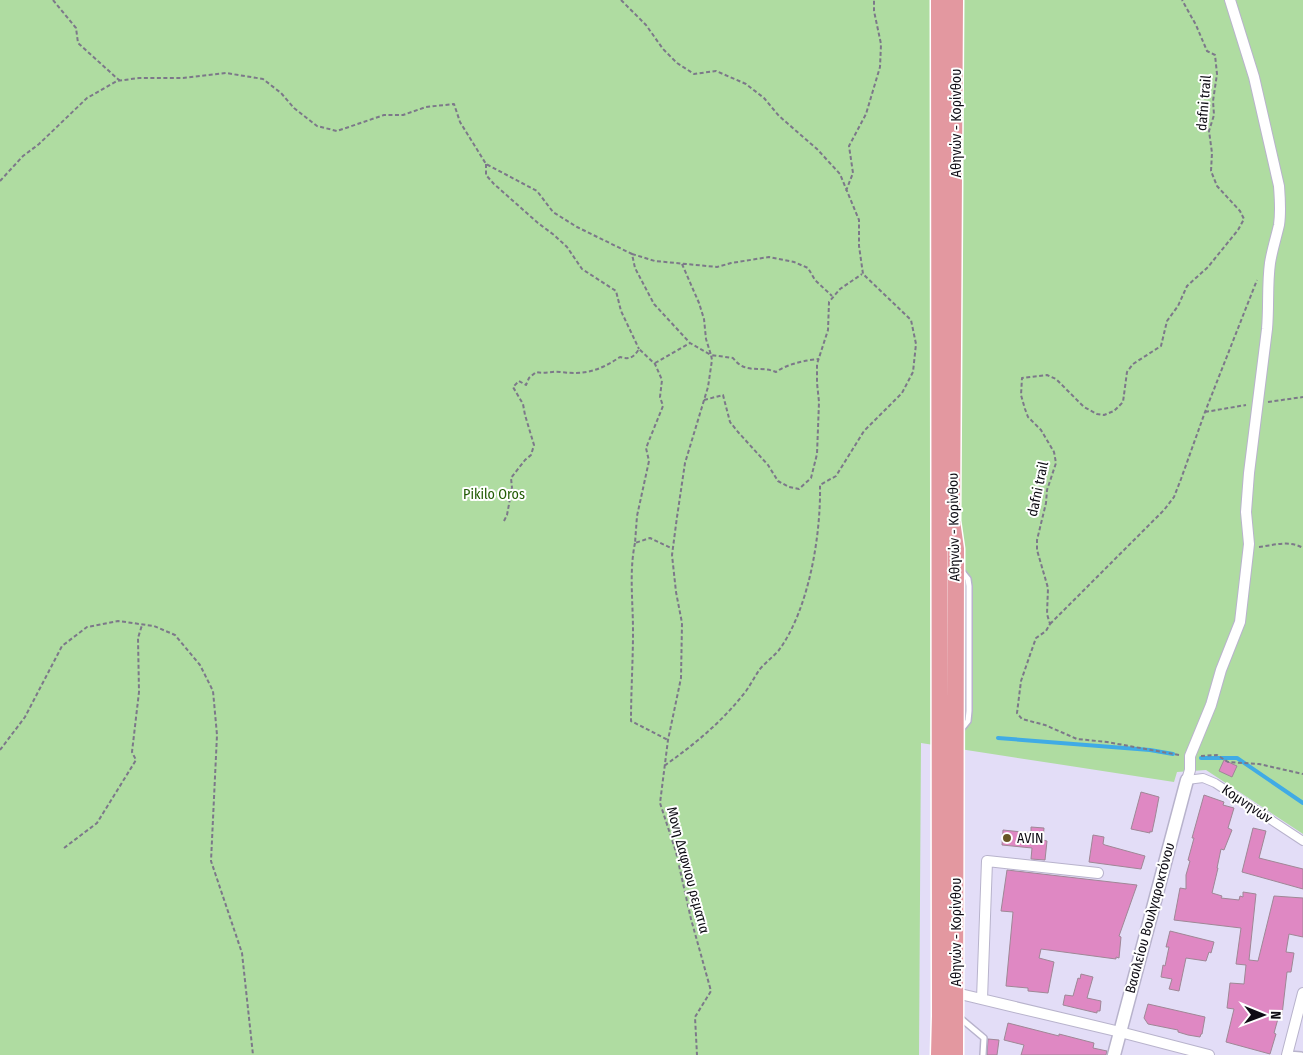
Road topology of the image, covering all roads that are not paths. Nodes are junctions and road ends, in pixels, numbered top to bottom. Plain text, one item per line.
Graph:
1 (939, 0) edge
2 (956, 0) edge
3 (1230, 0) edge
4 (1187, 780) junction
5 (1303, 841) edge
6 (1098, 873) dead end
7 (956, 993) junction
8 (1303, 993) edge
9 (982, 999) junction
10 (956, 1015) junction
11 (1120, 1032) junction
12 (1287, 1054) edge
13 (939, 1055) edge
14 (955, 1055) edge
15 (983, 1055) edge
16 (1114, 1055) edge
17 (1209, 1055) edge
18 (1301, 1055) edge

1 - 13 highway, Αθηνών - Κορίνθου
2 - 7 highway, Αθηνών - Κορίνθου
3 - 4 street
4 - 5 street, Κομνηνών
4 - 11 street, Βασιλείου Βουλγαροκτόνου
6 - 9 street
7 - 9 street
7 - 10 highway, Αθηνών - Κορίνθου
8 - 12 street
9 - 11 street
10 - 14 highway, Αθηνών - Κορίνθου
10 - 15 lane
11 - 16 street, Βασιλείου Βουλγαροκτόνου
11 - 17 street
12 - 18 lane

